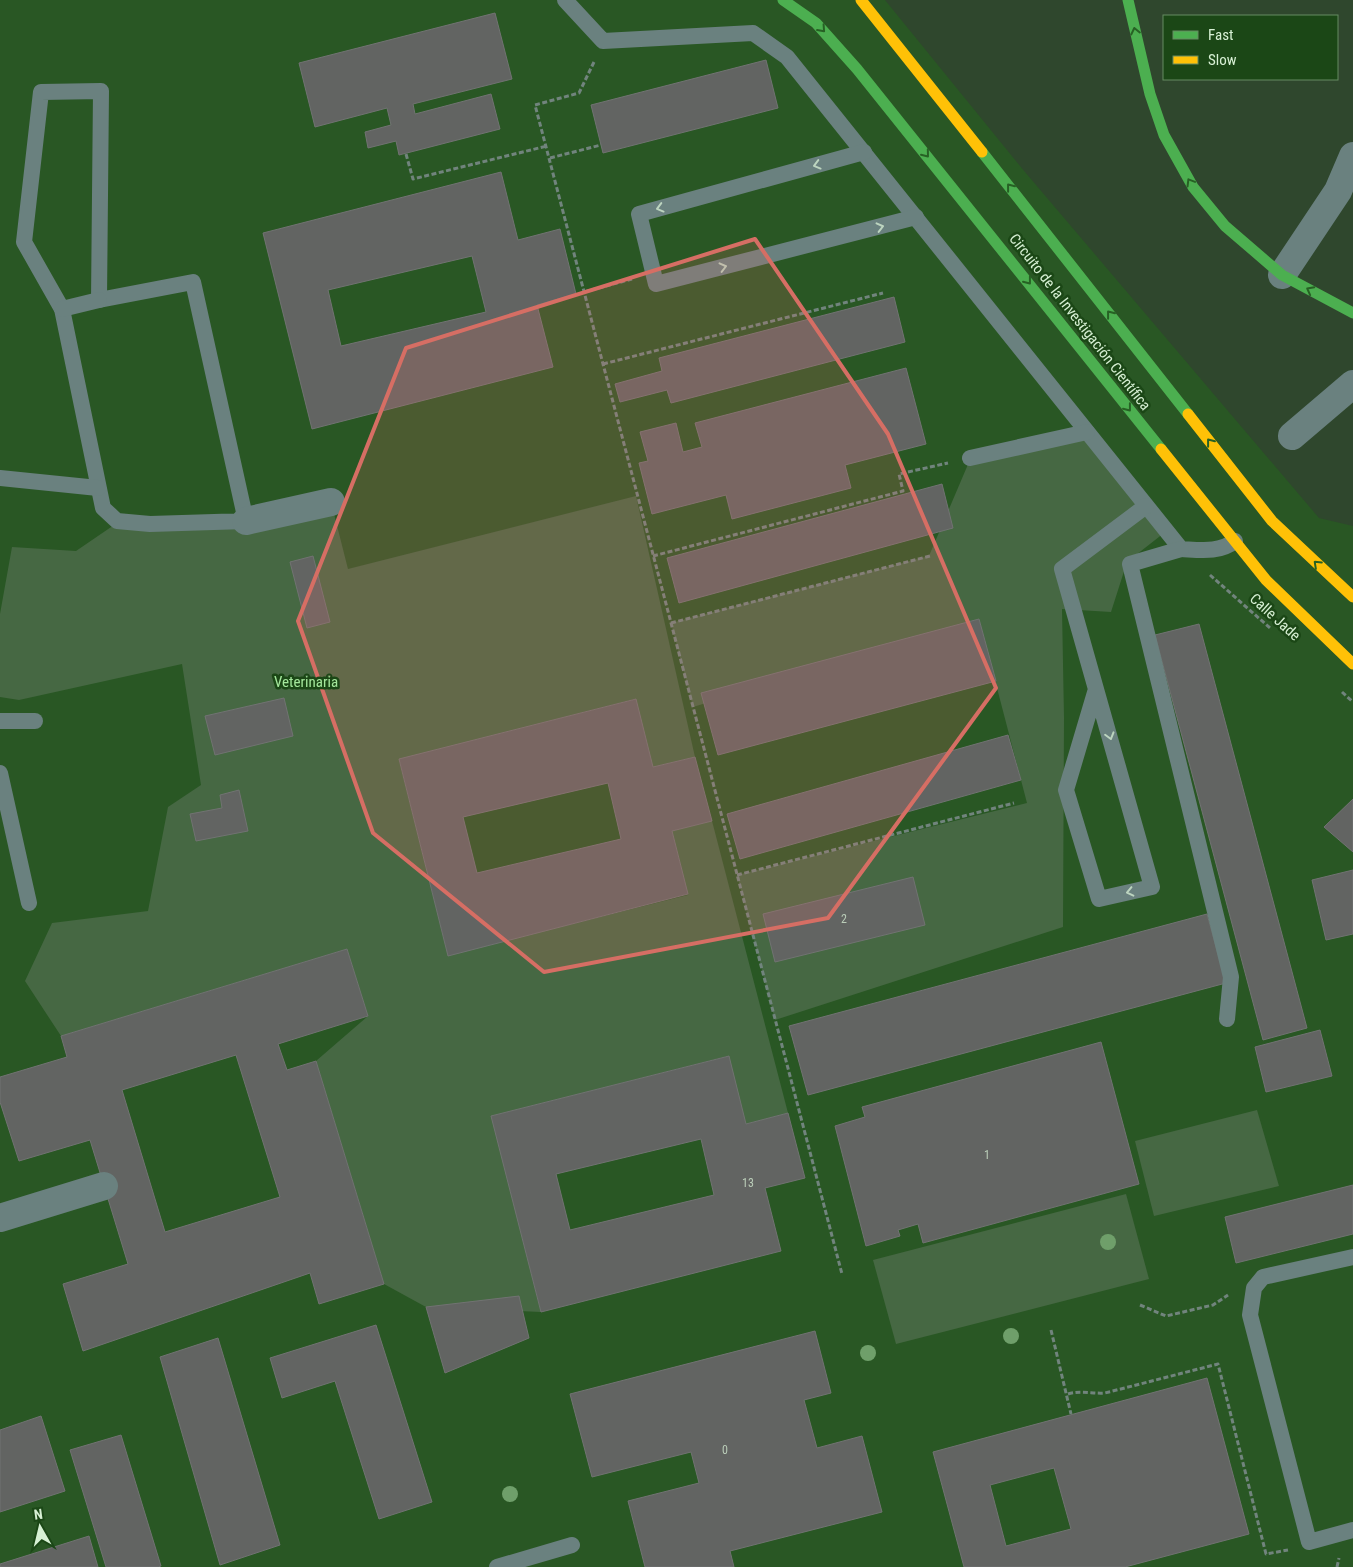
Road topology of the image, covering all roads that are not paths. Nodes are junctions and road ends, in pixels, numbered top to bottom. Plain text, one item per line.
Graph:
1 (565, 0) edge
2 (783, 0) edge
3 (861, 0) edge
4 (1128, 0) edge
5 (864, 152) junction
6 (1353, 156) edge
7 (916, 217) junction
8 (1282, 275) junction
9 (99, 300) junction
10 (62, 308) junction
11 (1353, 312) edge
12 (1353, 384) edge
13 (1087, 432) junction
14 (1292, 436) dead end
15 (970, 458) road end
16 (0, 478) edge
17 (98, 488) junction
18 (331, 502) dead end
19 (1146, 506) junction
20 (246, 521) junction
21 (1235, 541) junction
22 (1181, 549) junction
23 (1353, 597) edge
24 (1353, 664) edge
25 (1096, 689) junction
26 (0, 721) edge
27 (35, 721) dead end
28 (0, 773) edge
29 (29, 903) dead end
30 (1227, 1019) dead end
31 (104, 1186) dead end
32 (0, 1218) edge
33 (1353, 1257) edge
34 (1353, 1530) edge
35 (572, 1545) dead end
36 (533, 1562) edge
37 (497, 1567) edge

1 - 5 lane
2 -> 21 street, Circuito de la Investigación Científica
23 -> 3 street, Circuito de la Investigación Científica
8 -> 4 street
5 - 7 lane
5 -> 7 lane
6 - 8 street
7 - 13 lane
11 -> 8 street
9 - 10 lane
9 - 10 lane
9 - 20 lane
10 - 17 lane
12 - 14 street
13 - 15 lane
13 - 19 lane
16 - 17 lane
17 - 20 lane
18 - 20 street
19 - 22 lane
19 - 25 lane
21 - 22 lane
21 - 24 street, Circuito de la Investigación Científica
22 - 30 lane
25 -> 25 lane
26 - 27 lane
28 - 29 lane
31 - 32 street
33 - 34 lane
35 - 36 lane
36 - 37 lane

